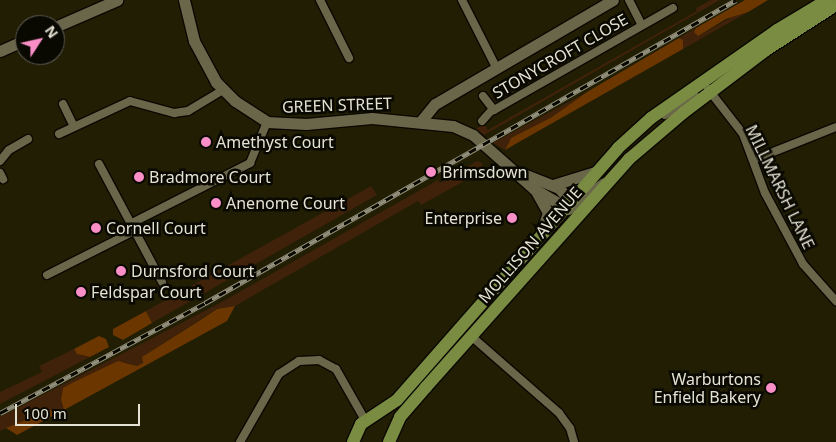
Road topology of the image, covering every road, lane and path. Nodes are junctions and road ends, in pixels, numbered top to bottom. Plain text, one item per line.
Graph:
1 (117, 0) edge
2 (184, 0) edge
3 (320, 0) edge
4 (462, 0) edge
5 (613, 0) edge
6 (629, 0) edge
7 (826, 0) edge
8 (836, 5) edge
9 (673, 8) dead end
10 (65, 23) edge
11 (642, 25) junction
12 (15, 44) edge
13 (0, 50) edge
14 (349, 58) dead end
15 (497, 69) junction
16 (707, 81) junction
17 (222, 90) junction
18 (710, 94) junction
19 (483, 96) dead end
20 (63, 104) dead end
21 (492, 110) junction
22 (421, 121) junction
23 (482, 121) dead end
24 (267, 122) junction
25 (74, 127) junction
26 (836, 127) edge
27 (634, 133) junction
28 (59, 134) dead end
29 (28, 138) dead end
30 (753, 160) junction
31 (0, 161) edge
32 (99, 164) dead end
33 (515, 172) junction
34 (595, 172) junction
35 (553, 185) junction
36 (534, 189) junction
37 (572, 208) junction
38 (132, 227) junction
39 (538, 241) junction
40 (47, 275) dead end
41 (162, 282) dead end
42 (836, 301) edge
43 (471, 336) junction
44 (369, 418) junction
45 (391, 439) edge
46 (357, 440) edge
47 (240, 442) edge
48 (574, 442) edge

1 - 10 street
2 - 17 street, GREEN STREET
3 - 14 street
4 - 15 street
5 - 15 street
6 - 11 street, STONYCROFT CLOSE
7 - 16 main road, MOLLISON AVENUE
8 - 18 main road, MOLLISON AVENUE
9 - 11 street, STONYCROFT CLOSE
11 - 21 street, STONYCROFT CLOSE
12 - 13 street
15 - 22 street
16 - 18 street, MILLMARSH LANE
16 - 27 main road, MOLLISON AVENUE
17 - 24 street, GREEN STREET
17 - 25 street
18 - 27 street, MOLLISON AVENUE
18 - 30 street, MILLMARSH LANE
18 - 37 main road, MOLLISON AVENUE
19 - 21 street, STONYCROFT CLOSE
20 - 25 street
21 - 23 street, STONYCROFT CLOSE
22 - 24 street, GREEN STREET
22 - 33 street, GREEN STREET
24 - 38 street
25 - 28 street
26 - 30 street
27 - 34 main road, MOLLISON AVENUE
29 - 31 street
30 - 42 street, MILLMARSH LANE
32 - 38 street
33 - 35 street, GREEN STREET
33 - 36 street, GREEN STREET
34 - 35 street
34 - 37 main road, MOLLISON AVENUE
35 - 37 street, GREEN STREET
36 - 37 street, GREEN STREET
36 - 39 street
37 - 39 main road, MOLLISON AVENUE
37 - 43 main road, MOLLISON AVENUE
38 - 40 street
38 - 41 street
39 - 44 main road, MOLLISON AVENUE
43 - 45 main road, MOLLISON AVENUE
43 - 48 street
44 - 45 main road, MOLLISON AVENUE
44 - 46 main road, MOLLISON AVENUE
44 - 47 street

